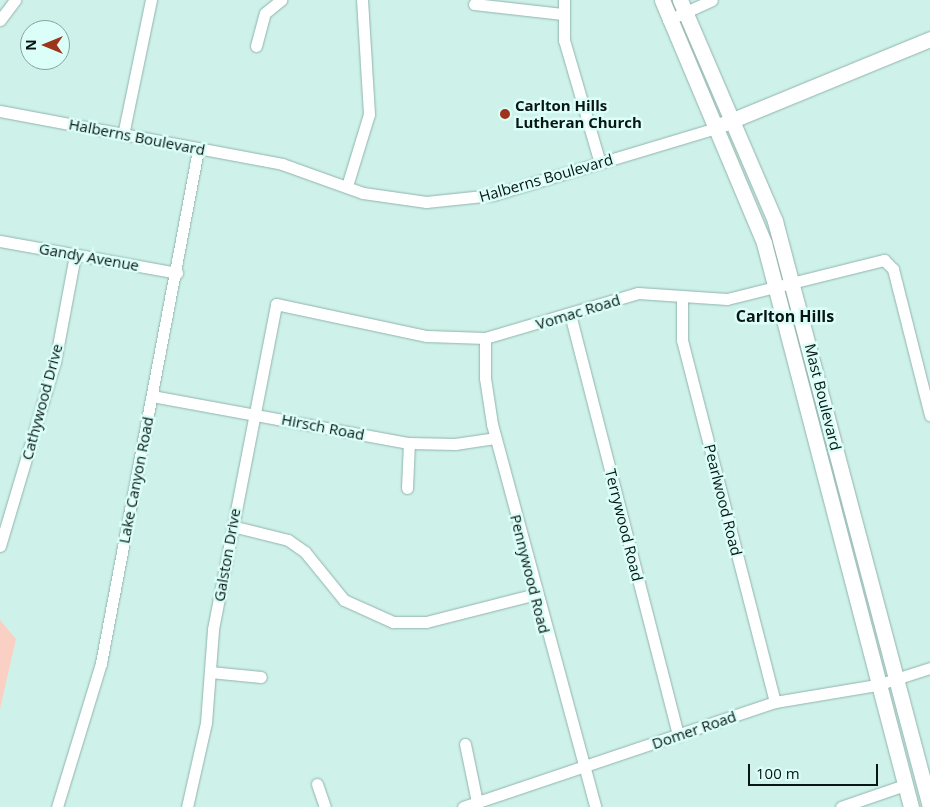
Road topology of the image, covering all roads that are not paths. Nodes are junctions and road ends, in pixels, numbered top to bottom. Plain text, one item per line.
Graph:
1 (15, 0) edge
2 (151, 0) edge
3 (281, 0) edge
4 (362, 0) edge
5 (564, 0) edge
6 (662, 0) edge
7 (712, 0) edge
8 (474, 4) dead end
9 (682, 7) edge
10 (562, 14) junction
11 (0, 20) edge
12 (668, 20) junction
13 (930, 39) edge
14 (256, 46) dead end
15 (0, 111) edge
16 (731, 121) junction
17 (716, 128) junction
18 (123, 135) junction
19 (198, 150) junction
20 (600, 163) junction
21 (347, 186) junction
22 (0, 241) edge
23 (75, 255) junction
24 (177, 273) junction
25 (793, 281) junction
26 (776, 287) junction
27 (682, 297) junction
28 (276, 304) joint
29 (570, 314) junction
30 (485, 338) junction
31 (152, 396) junction
32 (254, 413) junction
33 (930, 415) edge
34 (495, 438) junction
35 (409, 443) junction
36 (407, 488) dead end
37 (232, 526) junction
38 (3, 529) edge
39 (0, 546) edge
40 (536, 594) junction
41 (930, 668) edge
42 (210, 672) junction
43 (261, 677) dead end
44 (894, 680) junction
45 (877, 685) junction
46 (775, 702) junction
47 (678, 736) junction
48 (465, 744) dead end
49 (580, 766) junction
50 (926, 779) edge
51 (317, 784) dead end
52 (905, 785) junction
53 (929, 801) edge
54 (477, 802) junction
55 (906, 806) edge
56 (57, 807) edge
57 (187, 807) edge
58 (325, 807) edge
59 (463, 807) edge
60 (595, 807) edge
61 (840, 807) edge

1 - 11 street
2 - 18 street
3 - 14 street
4 - 21 street
5 - 10 street
6 - 12 main road, Mast Boulevard
7 - 9 street
8 - 10 street
9 - 12 street
9 - 16 main road, Mast Boulevard
10 - 20 street
12 - 17 main road, Mast Boulevard
13 - 16 main road, Halberns Boulevard
15 - 18 street, Halberns Boulevard
16 - 17 main road, Halberns Boulevard
16 - 25 main road, Mast Boulevard
17 - 20 street, Halberns Boulevard
17 - 26 main road, Mast Boulevard
18 - 19 street, Halberns Boulevard
19 - 21 street, Halberns Boulevard
19 - 24 street, Lake Canyon Road
20 - 21 street, Halberns Boulevard
22 - 23 street, Gandy Avenue
23 - 24 street, Gandy Avenue
23 - 38 street, Cathywood Drive
24 - 31 street, Lake Canyon Road
25 - 26 street, Vomac Road
25 - 33 street, Vomac Road
25 - 44 main road, Mast Boulevard
26 - 27 street, Vomac Road
26 - 45 main road, Mast Boulevard
27 - 29 street, Vomac Road
27 - 46 street, Pearlwood Road
28 - 30 street, Vomac Road
28 - 32 street, Galston Drive
29 - 30 street, Vomac Road
29 - 47 street, Terrywood Road
30 - 34 street, Pennywood Road
31 - 32 street, Hirsch Road
31 - 56 street, Lake Canyon Road
32 - 35 street, Hirsch Road
32 - 37 street, Galston Drive
34 - 35 street, Hirsch Road
34 - 40 street, Pennywood Road
35 - 36 street
37 - 40 street
37 - 42 street, Galston Drive
38 - 39 street, Cathywood Drive
40 - 49 street, Pennywood Road
41 - 44 street, Domer Road
42 - 43 street
42 - 57 street, Galston Drive
44 - 45 street, Domer Road
44 - 50 main road, Mast Boulevard
45 - 46 street, Domer Road
45 - 52 main road, Mast Boulevard
46 - 47 street, Domer Road
47 - 49 street, Domer Road
48 - 54 street
49 - 54 street, Domer Road
49 - 60 street, Pennywood Road
50 - 52 main road
50 - 53 main road, Mast Boulevard
51 - 58 street
52 - 55 main road, Mast Boulevard
52 - 61 street
53 - 55 main road
54 - 59 street, Domer Road

